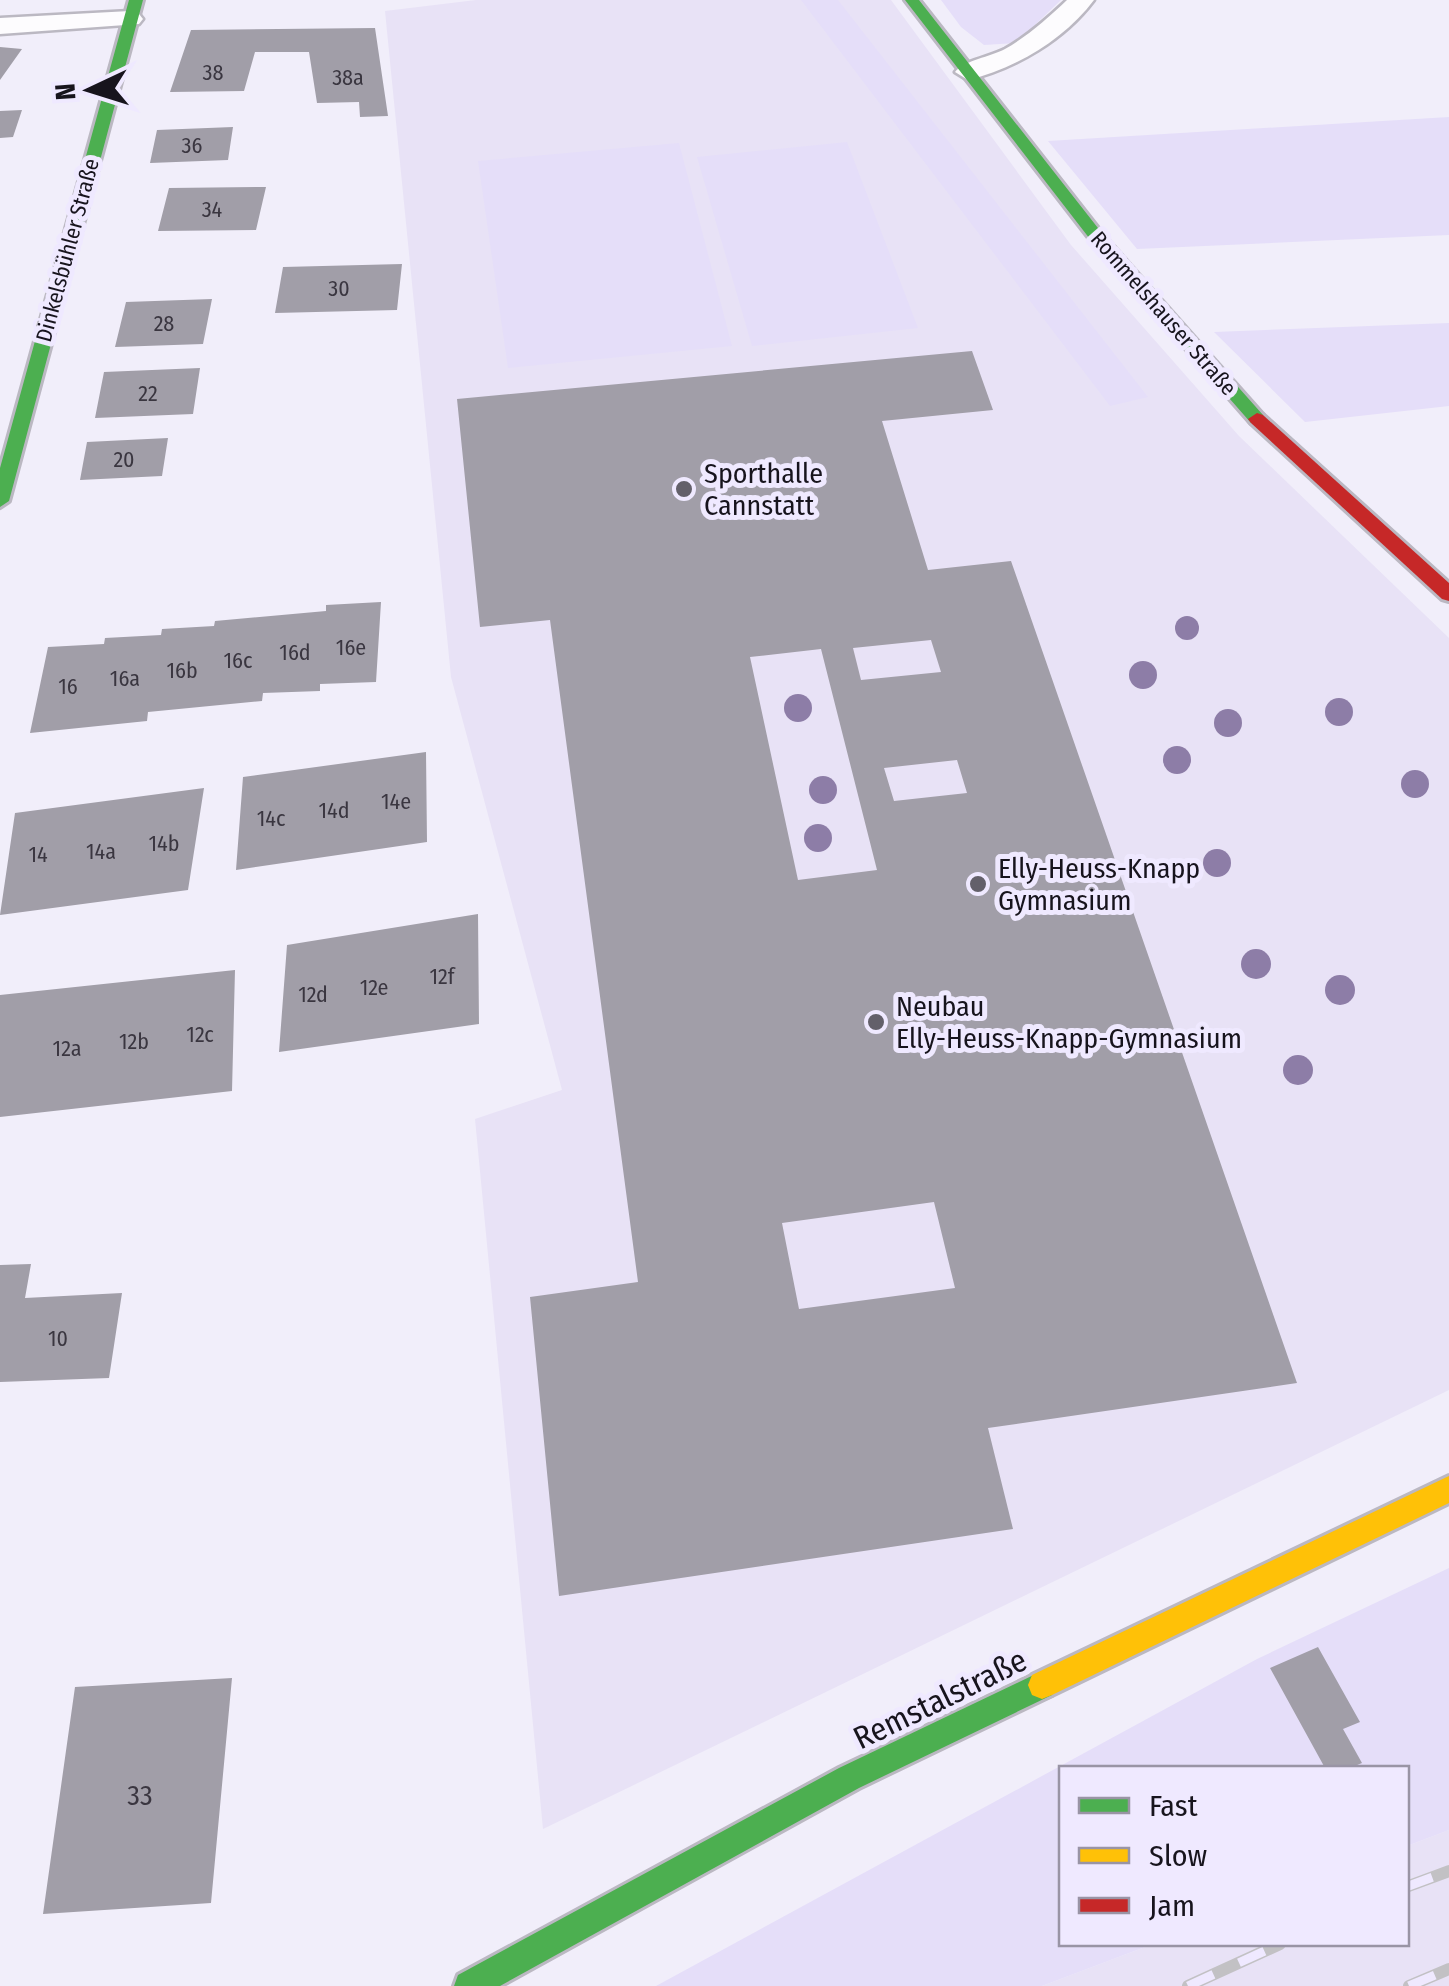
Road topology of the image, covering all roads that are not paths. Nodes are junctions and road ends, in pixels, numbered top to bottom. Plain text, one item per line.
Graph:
1 (912, 0) edge
2 (1082, 0) edge
3 (133, 9) edge
4 (0, 26) edge
5 (968, 72) junction
6 (0, 501) edge
7 (1449, 594) edge
8 (1449, 1489) edge
9 (469, 1986) edge

1 - 5 street, Rommelshauser Straße
2 - 5 lane
3 - 4 lane
3 - 6 street, Dinkelsbühler Straße
5 - 7 street, Rommelshauser Straße
8 - 9 street, Remstalstraße

